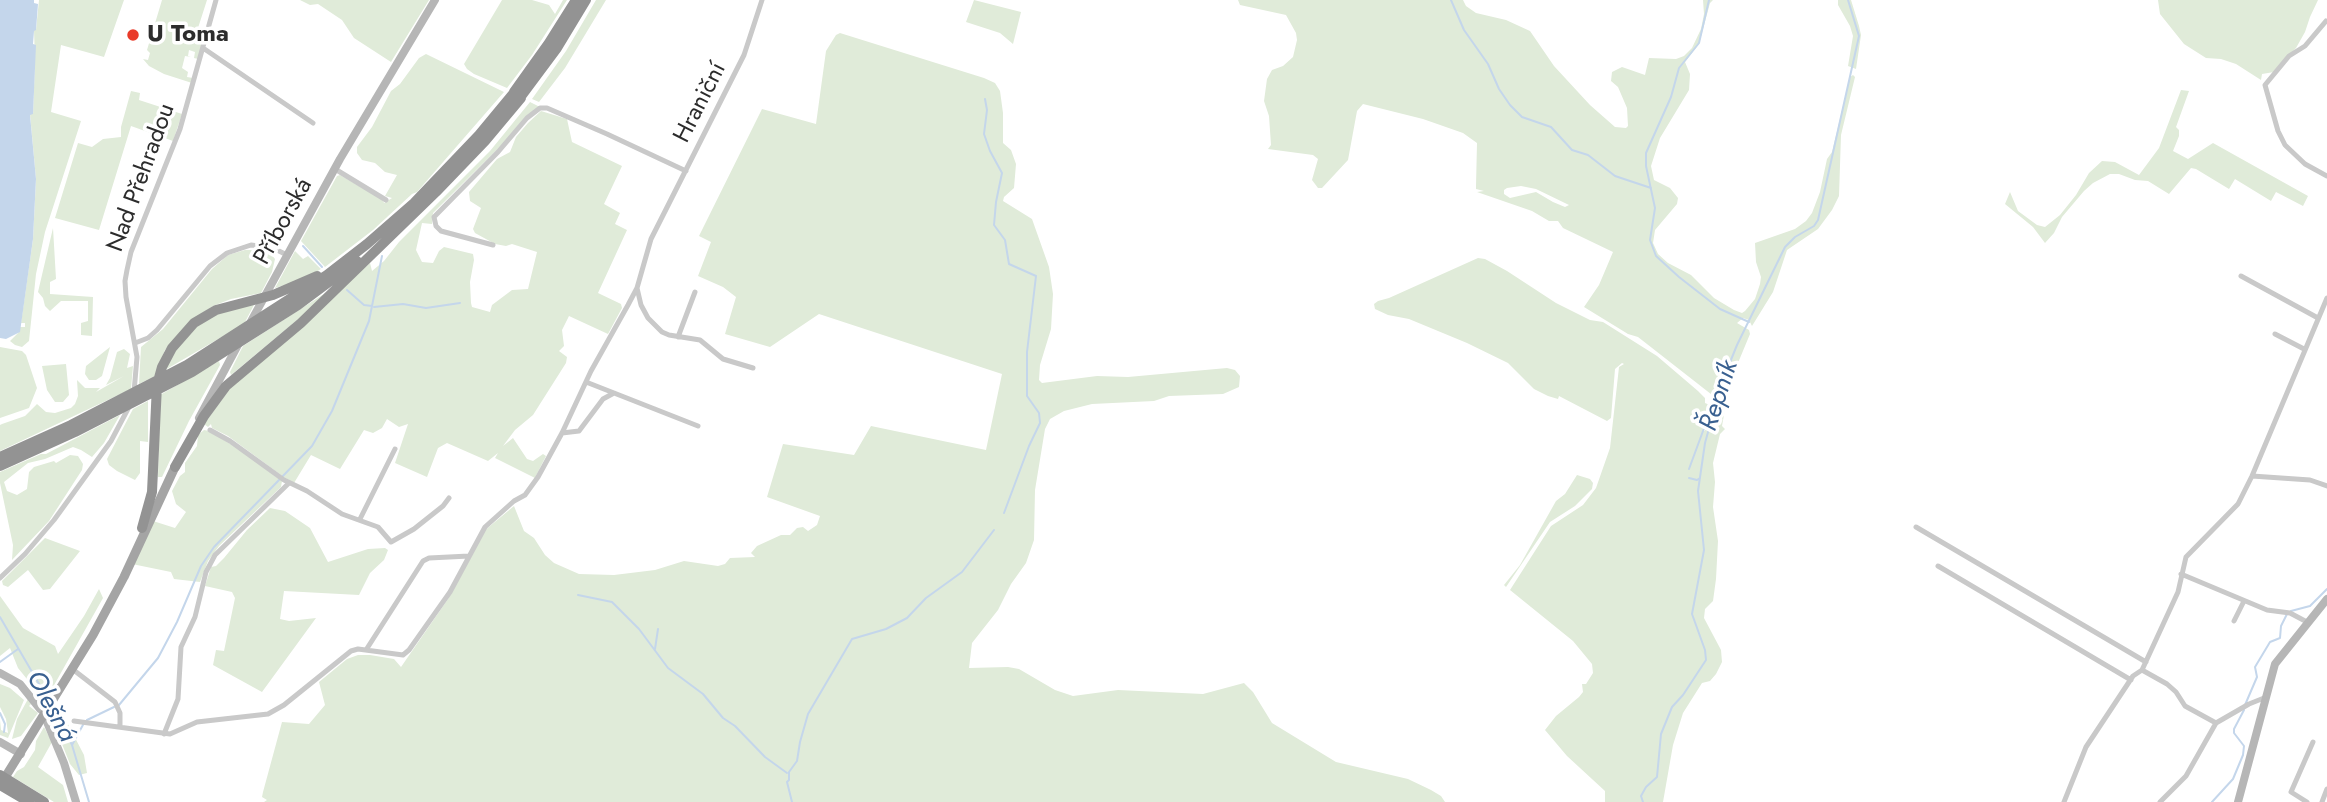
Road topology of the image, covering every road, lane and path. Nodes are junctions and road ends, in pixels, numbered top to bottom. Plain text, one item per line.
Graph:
1 (216, 0) edge
2 (435, 0) edge
3 (576, 0) edge
4 (586, 0) edge
5 (762, 0) edge
6 (2326, 21) edge
7 (203, 48) junction
8 (517, 95) junction
9 (313, 123) dead end
10 (335, 169) junction
11 (686, 171) junction
12 (2327, 176) edge
13 (386, 200) dead end
14 (406, 221) junction
15 (367, 244) junction
16 (493, 246) dead end
17 (287, 255) junction
18 (2241, 276) dead end
19 (637, 288) junction
20 (695, 292) dead end
21 (2327, 298) edge
22 (2318, 318) junction
23 (2275, 334) dead end
24 (678, 337) junction
25 (135, 343) junction
26 (2304, 349) junction
27 (753, 368) dead end
28 (586, 382) junction
29 (614, 393) junction
30 (698, 426) dead end
31 (210, 430) dead end
32 (562, 433) junction
33 (395, 449) dead end
34 (1, 463) edge
35 (175, 467) junction
36 (2252, 476) junction
37 (285, 480) junction
38 (2327, 486) edge
39 (449, 498) dead end
40 (360, 519) junction
41 (1916, 527) dead end
42 (142, 528) junction
43 (469, 556) junction
44 (1938, 566) dead end
45 (2181, 574) junction
46 (0, 578) edge
47 (2327, 600) edge
48 (2244, 601) junction
49 (2234, 621) dead end
50 (2307, 622) junction
51 (366, 650) junction
52 (2146, 662) junction
53 (71, 668) junction
54 (2142, 670) junction
55 (0, 673) edge
56 (2131, 680) junction
57 (2264, 698) junction
58 (40, 709) dead end
59 (74, 721) dead end
60 (47, 722) dead end
61 (2216, 723) junction
62 (120, 726) junction
63 (164, 734) junction
64 (0, 742) edge
65 (2313, 742) dead end
66 (19, 753) junction
67 (0, 776) edge
68 (0, 785) edge
69 (2327, 789) edge
70 (29, 802) edge
71 (44, 802) edge
72 (76, 802) edge
73 (2064, 802) edge
74 (2161, 802) edge
75 (2238, 802) edge
76 (2306, 802) edge
77 (2322, 802) edge

1 - 7 street, Nad Přehradou
2 - 10 main road, Příborská
3 - 8 highway
4 - 8 highway
5 - 11 street, Hraniční
6 - 12 street
7 - 9 street
7 - 25 street, Nad Přehradou
8 - 14 highway
8 - 15 highway
10 - 13 street
10 - 17 main road, Příborská
11 - 16 street
11 - 19 street, Hraniční
14 - 34 highway
14 - 35 highway
15 - 34 highway
15 - 42 highway
17 - 25 street
17 - 35 main road, Příborská
18 - 22 street
19 - 24 street
19 - 28 street, Hraniční
20 - 24 street
21 - 22 street
22 - 26 street
23 - 26 street
24 - 27 street
25 - 46 street, Nad Přehradou
26 - 36 street
28 - 29 street
28 - 32 street, Hraniční
29 - 30 street
29 - 32 street
31 - 37 street
32 - 43 street, Hraniční
33 - 40 street
35 - 42 main road, Příborská
35 - 53 main road, Příborská
36 - 38 street
36 - 45 street
37 - 40 street
37 - 63 street
39 - 40 street
41 - 52 street
42 - 53 main road, Příborská
43 - 51 street
43 - 51 street, Hraniční
44 - 56 street
45 - 48 street
45 - 52 street
47 - 50 main road
48 - 49 street
48 - 50 street
50 - 57 main road
51 - 63 street
52 - 54 street
53 - 62 street
53 - 66 main road, Příborská
54 - 56 street
54 - 61 street
55 - 58 main road
56 - 73 street
57 - 61 street
57 - 75 main road
59 - 62 street
60 - 72 main road
61 - 74 street
62 - 63 street
64 - 66 main road
65 - 76 street
66 - 67 main road, Příborská
66 - 68 main road, Příborská
67 - 71 highway
68 - 70 highway
69 - 77 street

